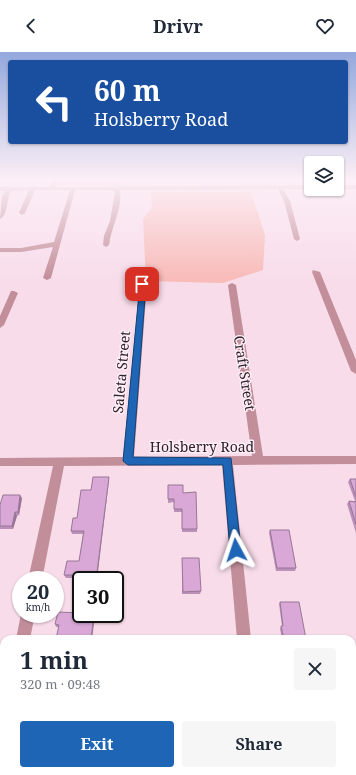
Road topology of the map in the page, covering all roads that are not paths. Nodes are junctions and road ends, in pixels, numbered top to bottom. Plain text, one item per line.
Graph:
1 (66, 213) edge
2 (114, 213) edge
3 (290, 213) edge
4 (297, 238) dead end
5 (56, 244) junction
6 (106, 245) dead end
7 (0, 250) edge
8 (316, 272) dead end
9 (46, 278) dead end
10 (142, 284) dead end
11 (232, 285) dead end
12 (14, 293) dead end
13 (0, 325) edge
14 (356, 371) edge
15 (356, 460) edge
16 (128, 461) junction
17 (227, 461) junction
18 (258, 461) junction
19 (0, 462) edge
20 (59, 462) junction
21 (37, 571) edge
22 (26, 623) edge
23 (24, 635) edge
24 (244, 635) edge

1 - 5 street
2 - 6 street
3 - 4 street
5 - 7 street
5 - 9 street
8 - 14 street
10 - 16 street, Saleta Street
11 - 18 street, Craft Street
12 - 13 street
15 - 18 street, Holsberry Road
16 - 17 street, Holsberry Road
16 - 20 street, Holsberry Road
17 - 18 street, Holsberry Road
17 - 24 street
19 - 20 street, Holsberry Road
20 - 21 street
22 - 23 street

